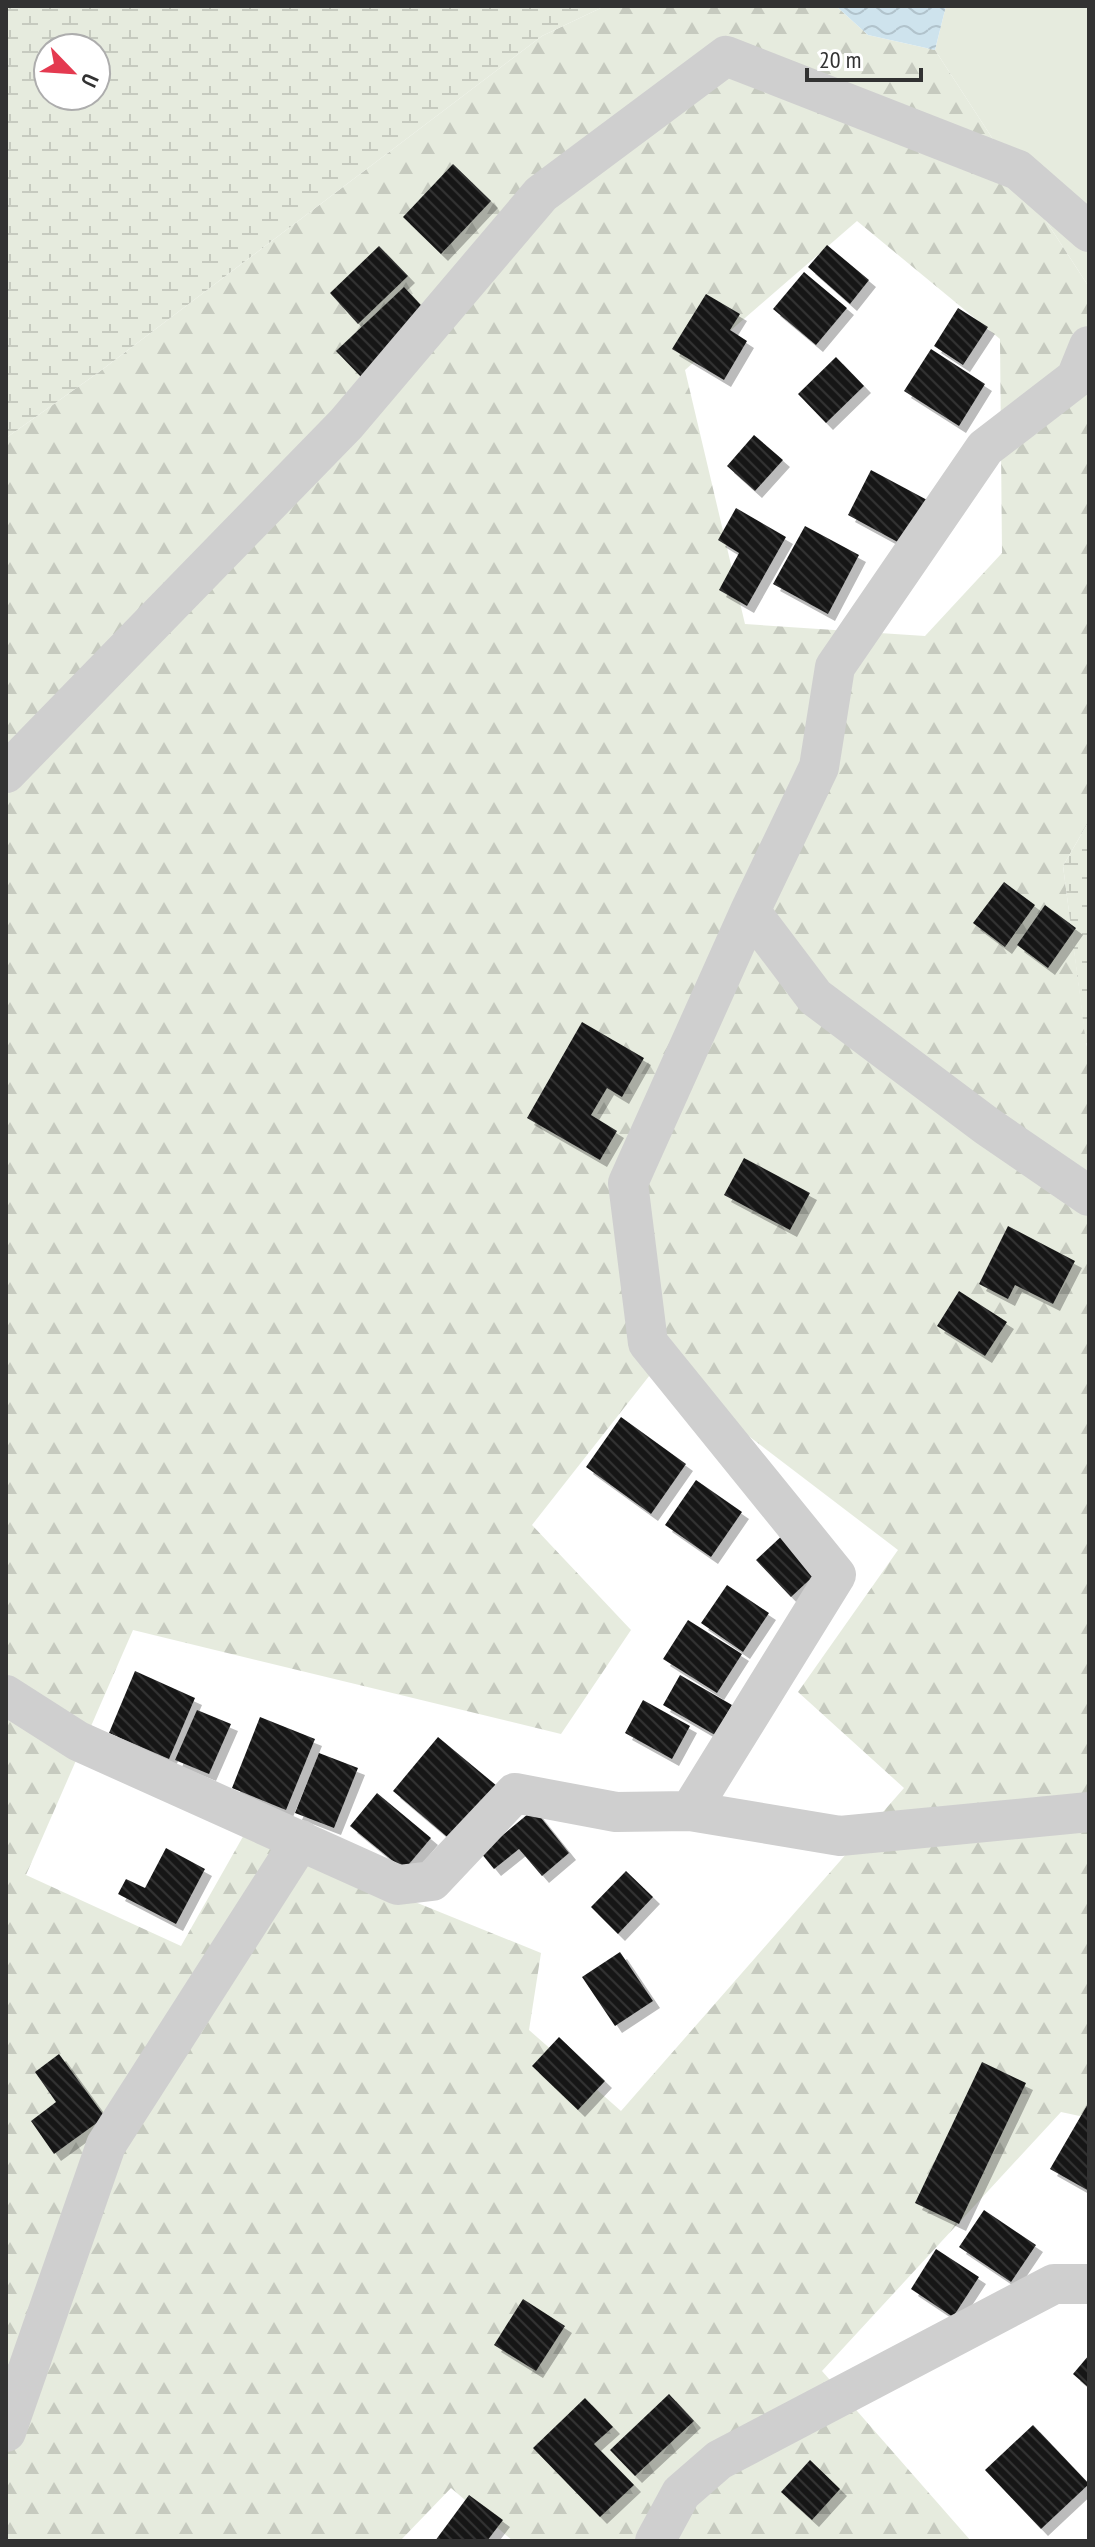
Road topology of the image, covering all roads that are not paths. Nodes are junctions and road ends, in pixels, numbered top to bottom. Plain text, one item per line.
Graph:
1 (1089, 232) edge
2 (1089, 346) edge
3 (6, 773) edge
4 (750, 911) junction
5 (1089, 1196) edge
6 (6, 1695) edge
7 (690, 1811) junction
8 (1089, 1812) edge
9 (301, 1840) junction
10 (1089, 2284) edge
11 (6, 2432) edge
12 (655, 2541) edge

1 - 3 street
2 - 4 street
4 - 5 street
4 - 7 street
6 - 9 street
7 - 8 street
7 - 9 street
9 - 11 street
10 - 12 street

